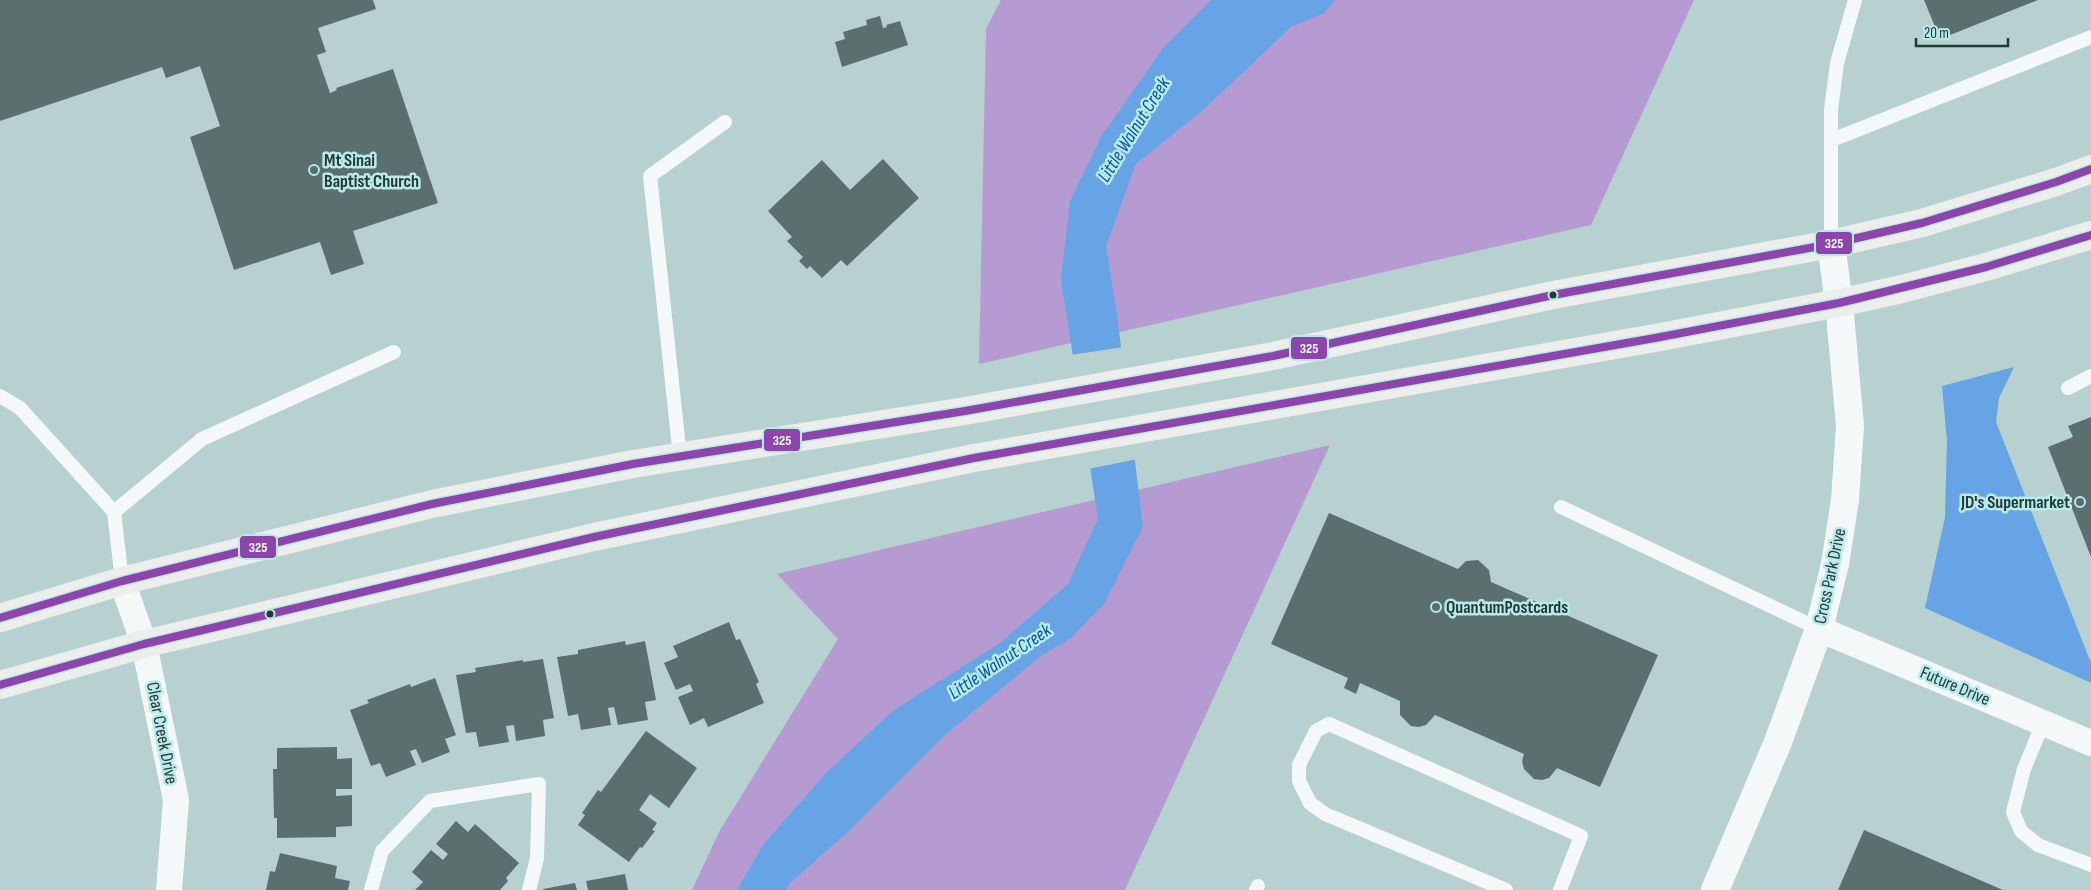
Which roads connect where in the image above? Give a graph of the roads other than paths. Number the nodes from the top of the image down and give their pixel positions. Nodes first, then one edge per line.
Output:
1 (1855, 0) edge
2 (2091, 37) edge
3 (726, 122) dead end
4 (1832, 140) junction
5 (2091, 169) edge
6 (2091, 235) edge
7 (1831, 244) junction
8 (1839, 303) junction
9 (394, 352) dead end
10 (2091, 376) edge
11 (2068, 388) dead end
12 (0, 396) edge
13 (680, 457) junction
14 (1561, 507) dead end
15 (114, 512) junction
16 (122, 581) junction
17 (0, 618) edge
18 (1819, 629) junction
19 (144, 644) junction
20 (0, 684) edge
21 (2043, 723) junction
22 (2091, 743) edge
23 (2091, 865) edge
24 (169, 890) edge
25 (371, 890) edge
26 (529, 890) edge
27 (1506, 890) edge
28 (1560, 890) edge
29 (1715, 890) edge

1 - 4 lane
2 - 4 lane
3 - 13 lane
4 - 7 lane
5 - 7 main road
6 - 8 main road
7 - 8 street, Cross Park Drive
7 - 13 main road
8 - 18 street, Cross Park Drive
8 - 19 main road
9 - 15 lane
10 - 11 lane
12 - 15 lane
13 - 16 main road
14 - 18 lane
15 - 16 lane
16 - 17 main road
16 - 19 street, Clear Creek Drive
18 - 21 street, Future Drive
18 - 29 street, Cross Park Drive
19 - 20 main road
19 - 24 street, Clear Creek Drive
21 - 22 street, Future Drive
21 - 23 lane
25 - 26 lane
27 - 28 lane

